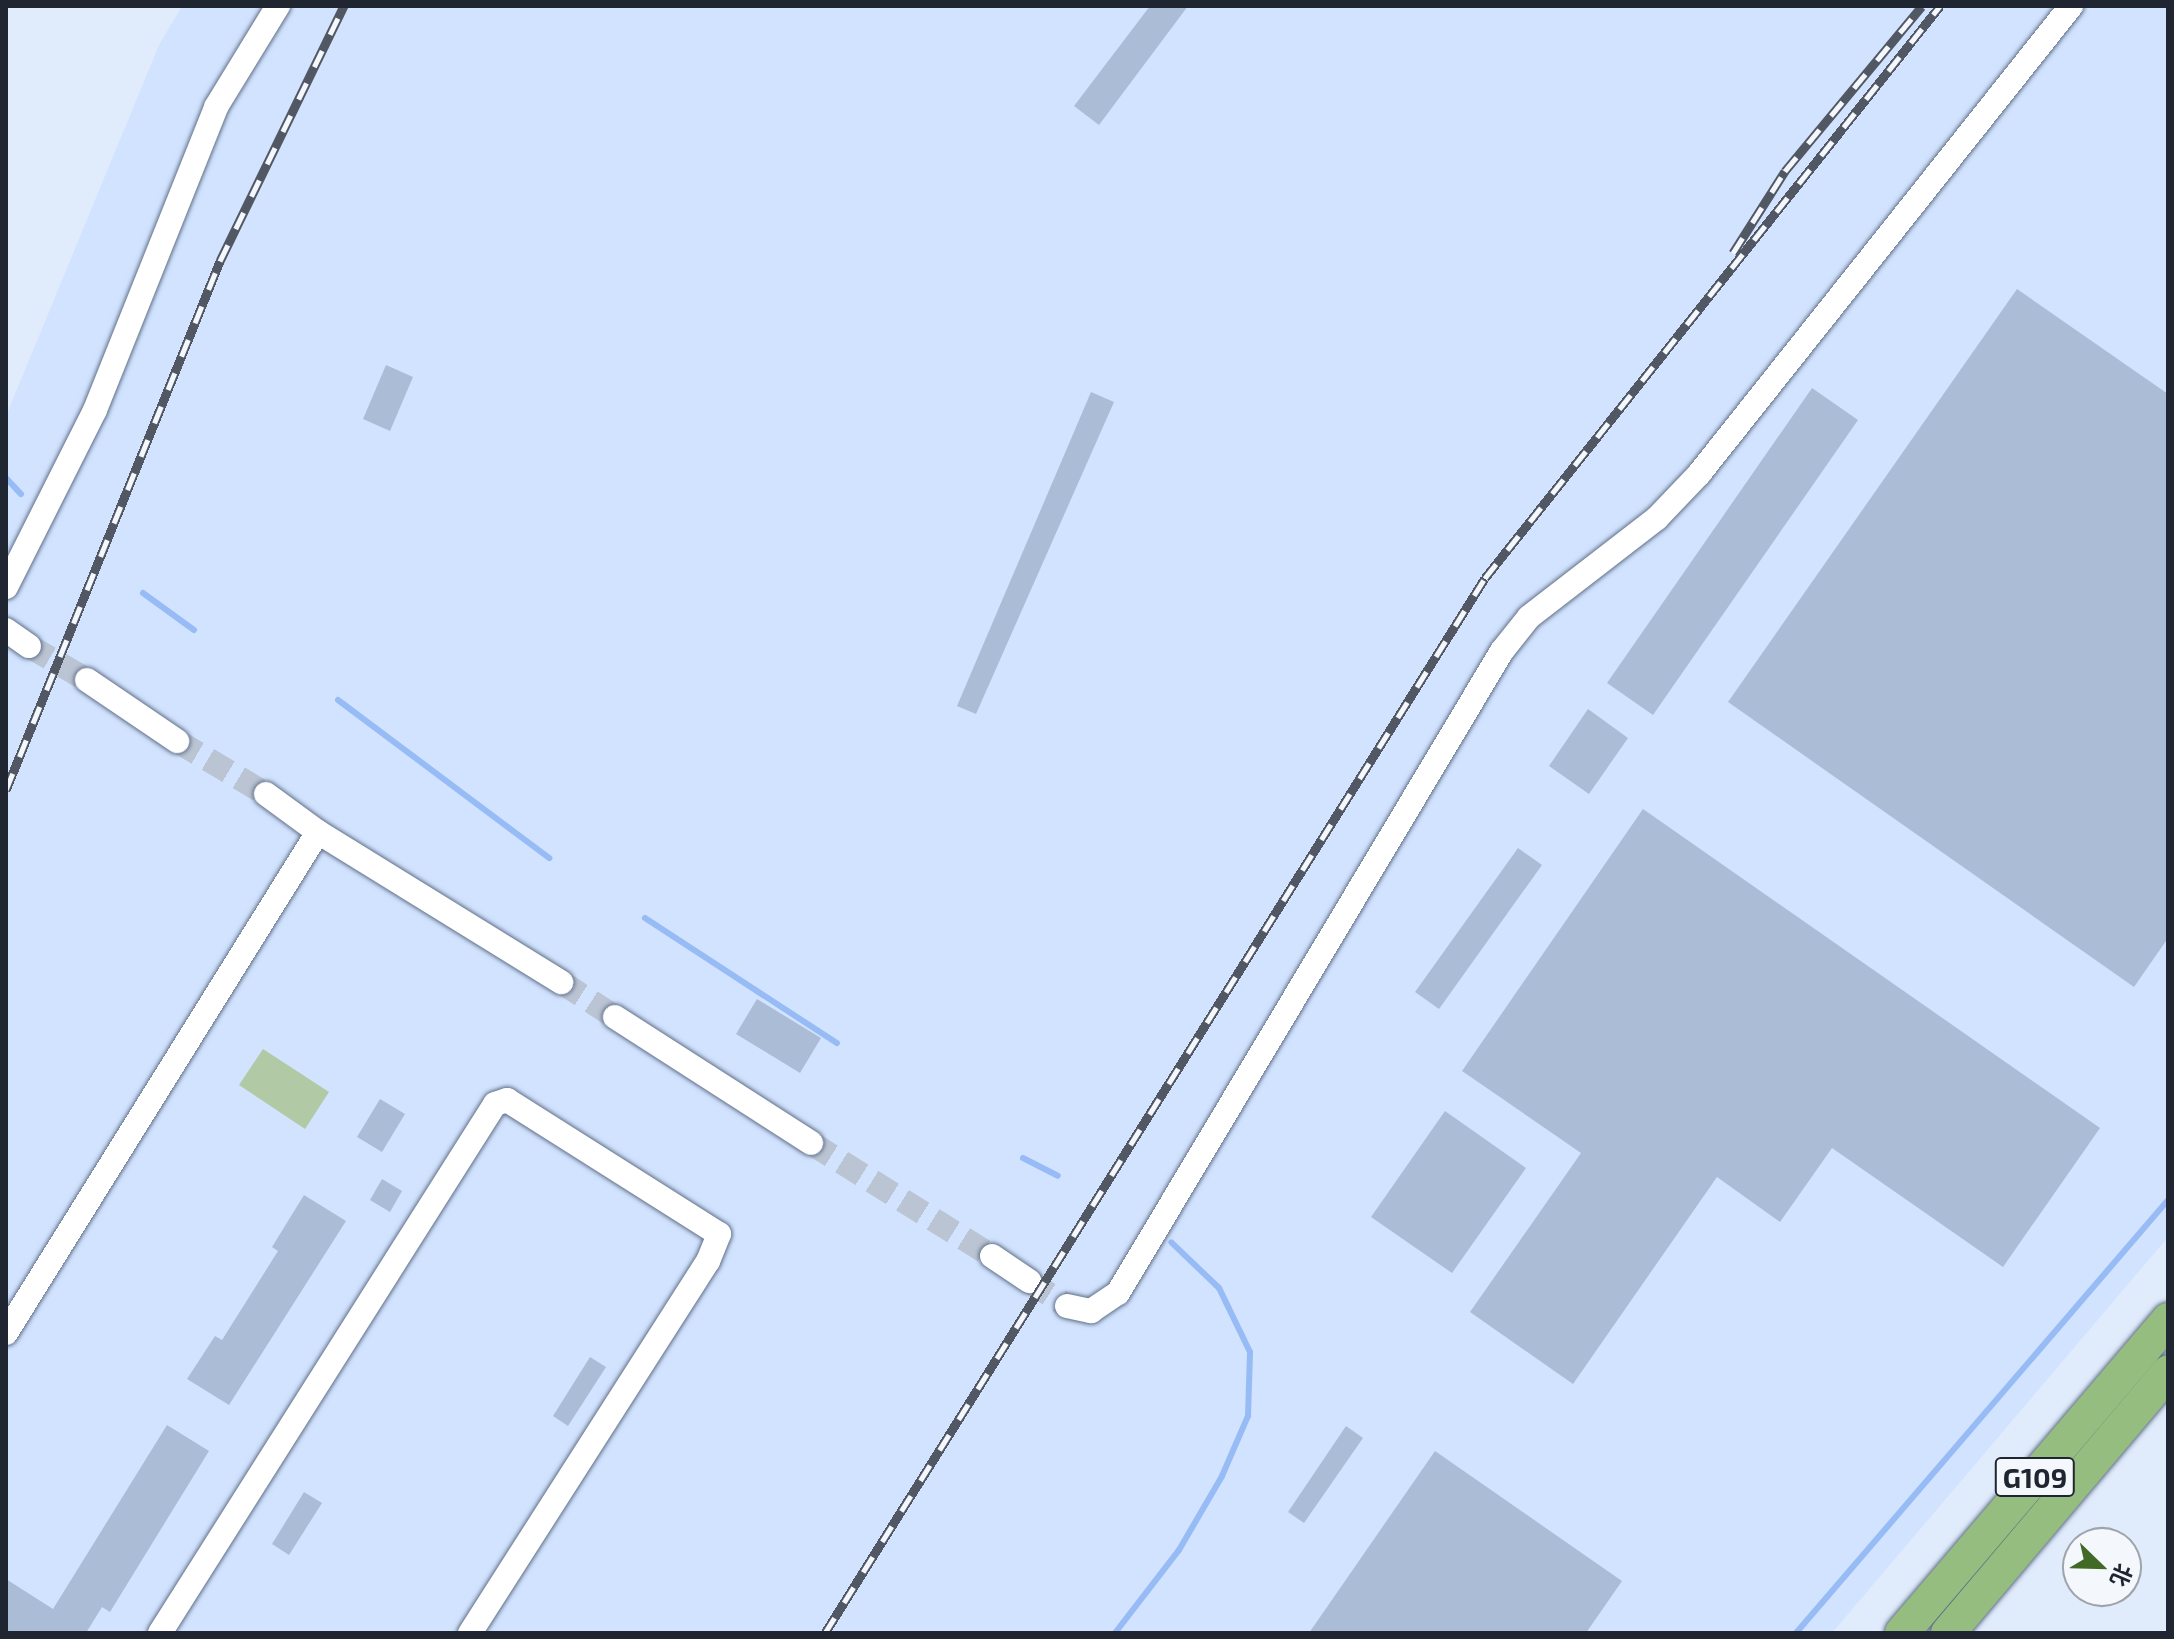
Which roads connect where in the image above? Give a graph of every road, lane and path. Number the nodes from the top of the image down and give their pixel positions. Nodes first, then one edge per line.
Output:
1 (278, 6) edge
2 (2071, 6) edge
3 (6, 587) edge
4 (6, 630) edge
5 (29, 646) tunnel mouth
6 (87, 680) tunnel mouth
7 (177, 741) tunnel mouth
8 (266, 794) tunnel mouth
9 (318, 832) junction
10 (561, 982) tunnel mouth
11 (615, 1017) tunnel mouth
12 (811, 1143) tunnel mouth
13 (992, 1256) tunnel mouth
14 (1029, 1281) tunnel mouth
15 (1067, 1306) tunnel mouth
16 (2168, 1320) edge
17 (6, 1333) edge
18 (2168, 1373) edge
19 (160, 1633) edge
20 (470, 1633) edge
21 (1902, 1633) edge
22 (1948, 1633) edge

1 - 3 street
2 - 15 street
4 - 5 street
6 - 7 street
8 - 9 street
9 - 10 street
9 - 17 street
11 - 12 street
13 - 14 street
16 - 21 highway, G109
18 - 22 highway, G109
19 - 20 street

